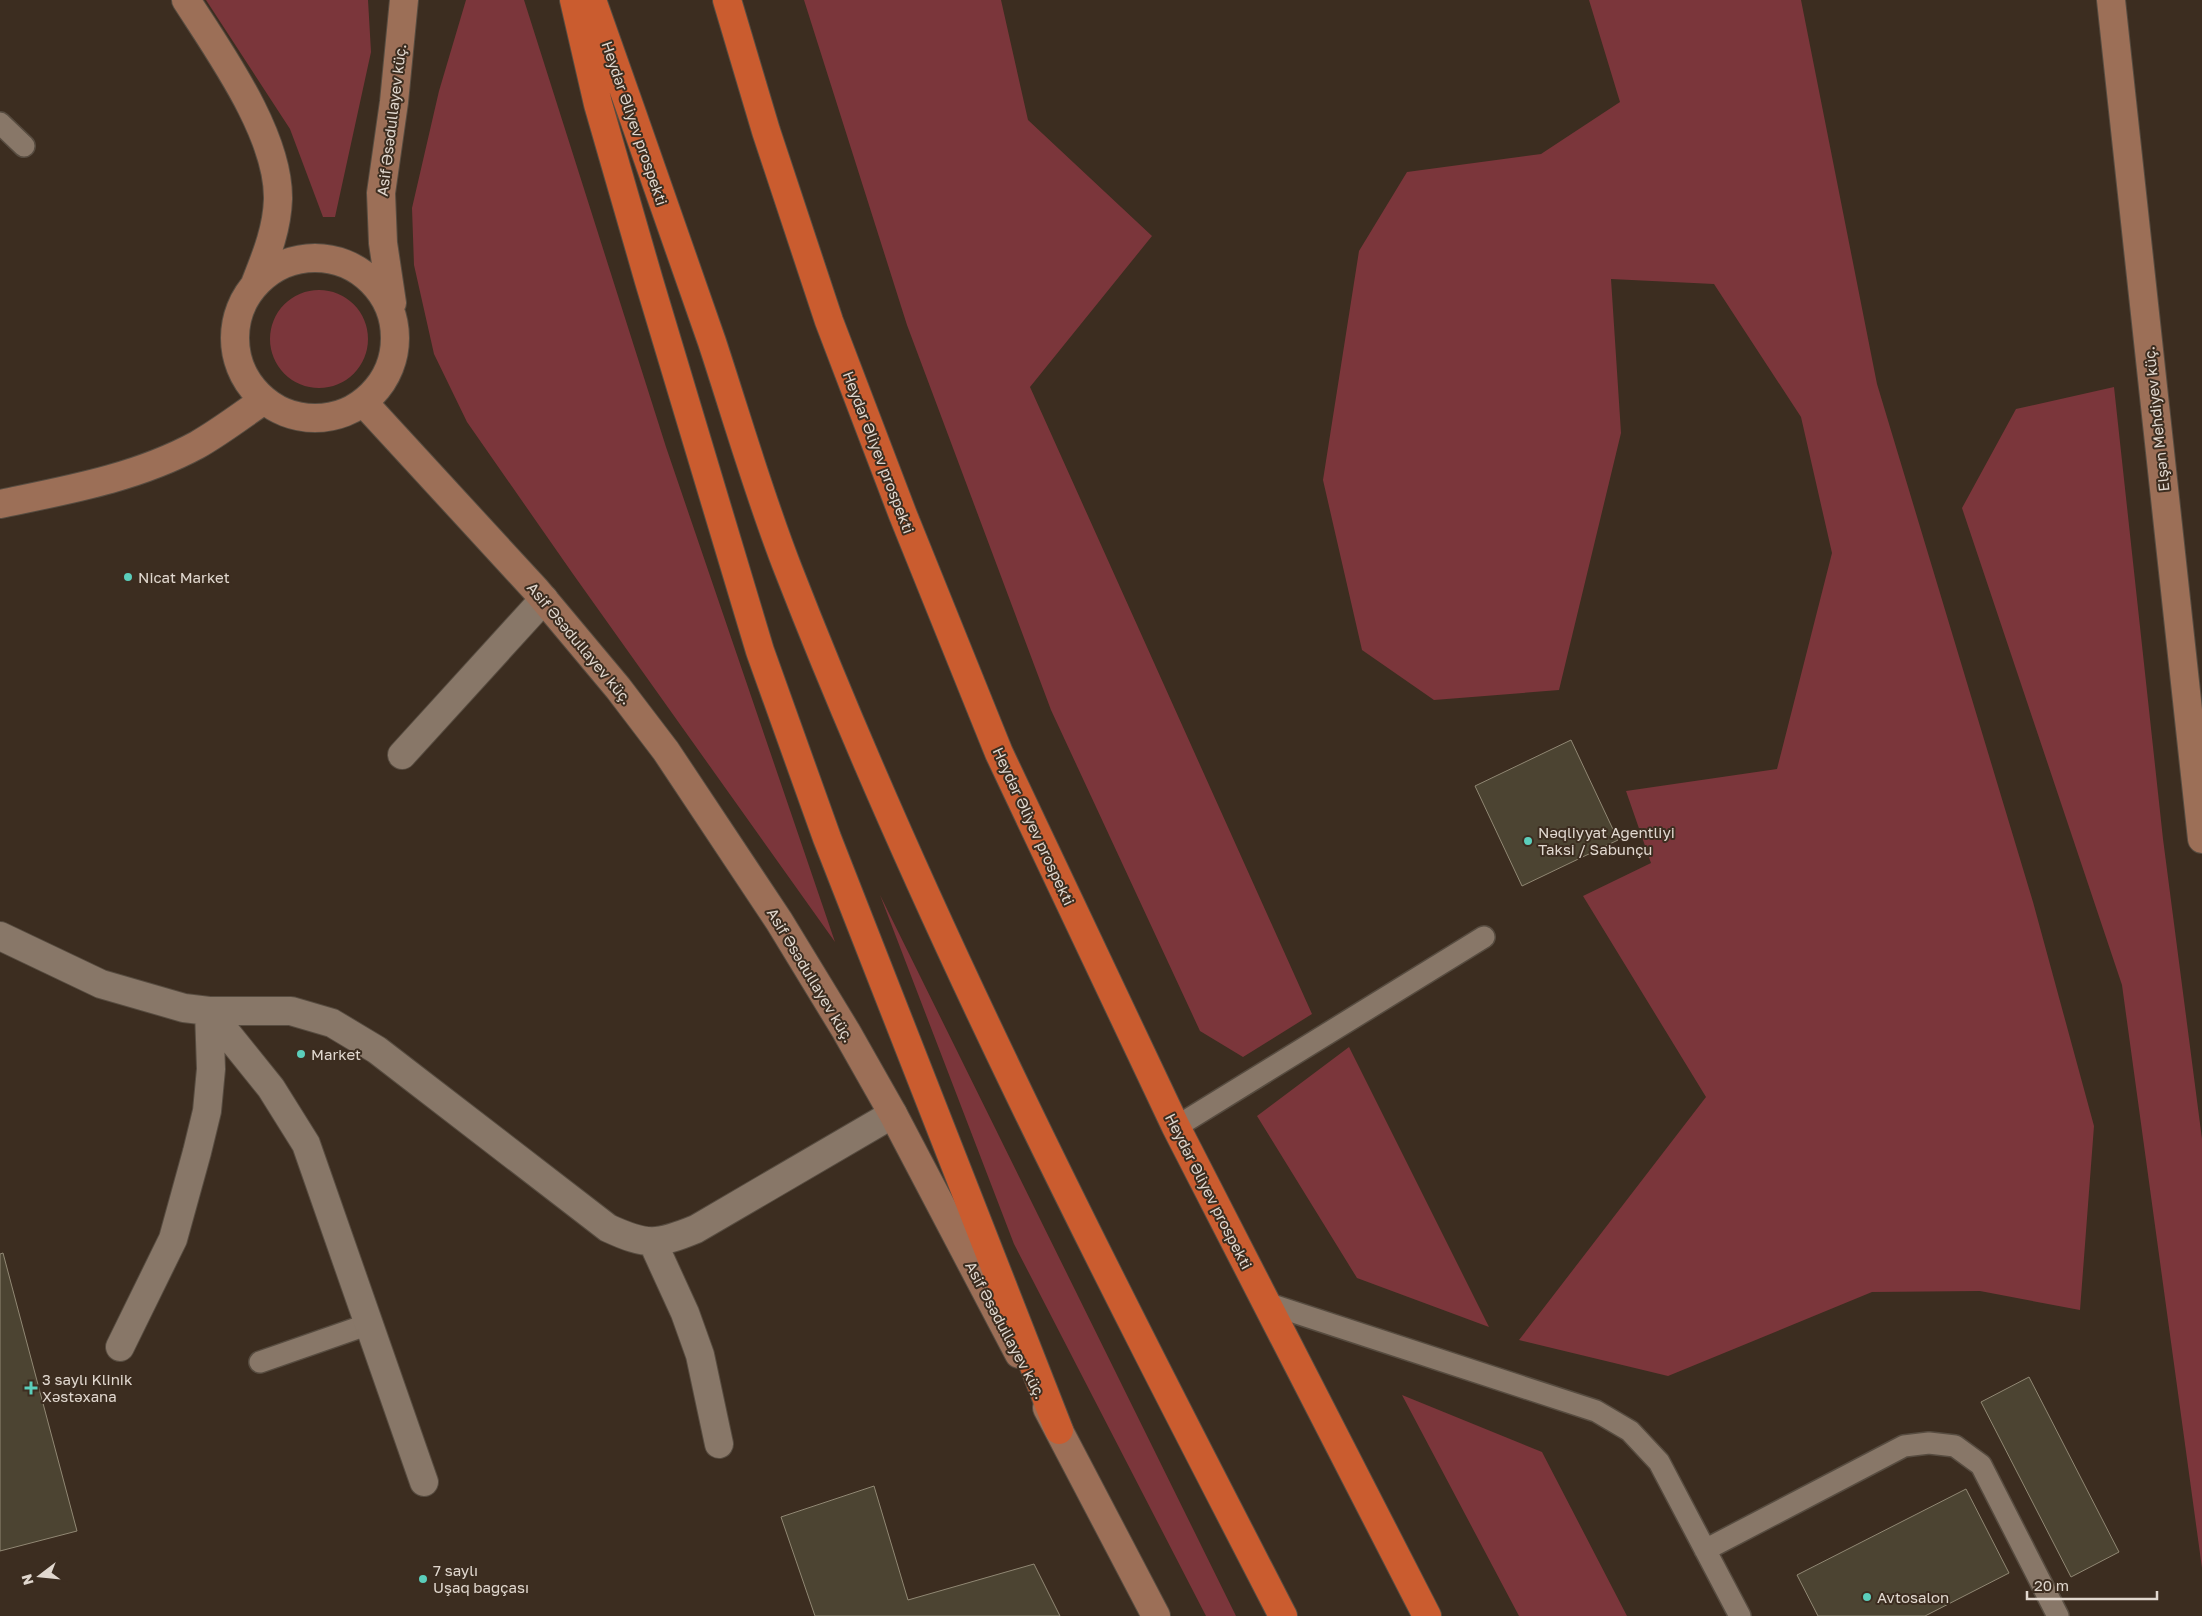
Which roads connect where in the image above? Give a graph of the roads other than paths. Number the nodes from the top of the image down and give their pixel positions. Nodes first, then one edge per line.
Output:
1 (186, 0) edge
2 (404, 0) edge
3 (574, 0) edge
4 (592, 0) edge
5 (727, 0) edge
6 (2111, 0) edge
7 (0, 123) edge
8 (24, 146) dead end
9 (255, 284) junction
10 (396, 329) junction
11 (264, 400) junction
12 (364, 403) junction
13 (0, 504) edge
14 (544, 599) junction
15 (402, 755) dead end
16 (2202, 838) edge
17 (0, 936) edge
18 (1484, 937) dead end
19 (209, 1011) junction
20 (893, 1114) junction
21 (1176, 1127) junction
22 (653, 1243) junction
23 (1266, 1303) junction
24 (369, 1324) junction
25 (120, 1347) dead end
26 (260, 1362) dead end
27 (1059, 1430) junction
28 (719, 1444) dead end
29 (424, 1482) dead end
30 (1705, 1550) junction
31 (1156, 1616) edge
32 (1283, 1616) edge
33 (1427, 1616) edge
34 (1740, 1616) edge
35 (2058, 1616) edge

1 - 9 main road
2 - 10 main road, Asif Əsədullayev küç.
3 - 27 highway
4 - 32 highway, Heydər Əliyev prospekti
5 - 21 highway, Heydər Əliyev prospekti
6 - 16 main road, Elşən Mehdiyev küç.
7 - 8 lane
9 - 10 main road
9 - 11 main road
10 - 12 main road
11 - 12 main road
11 - 13 main road
12 - 14 main road, Asif Əsədullayev küç.
14 - 15 street
14 - 20 main road, Asif Əsədullayev küç.
17 - 19 street
18 - 21 lane
19 - 22 street
19 - 24 street
19 - 25 street
20 - 22 street
20 - 27 main road, Asif Əsədullayev küç.
21 - 23 highway, Heydər Əliyev prospekti
22 - 28 street
23 - 30 lane
23 - 33 highway, Heydər Əliyev prospekti
24 - 26 lane
24 - 29 street
27 - 31 main road, Asif Əsədullayev küç.
30 - 34 lane
30 - 35 lane

